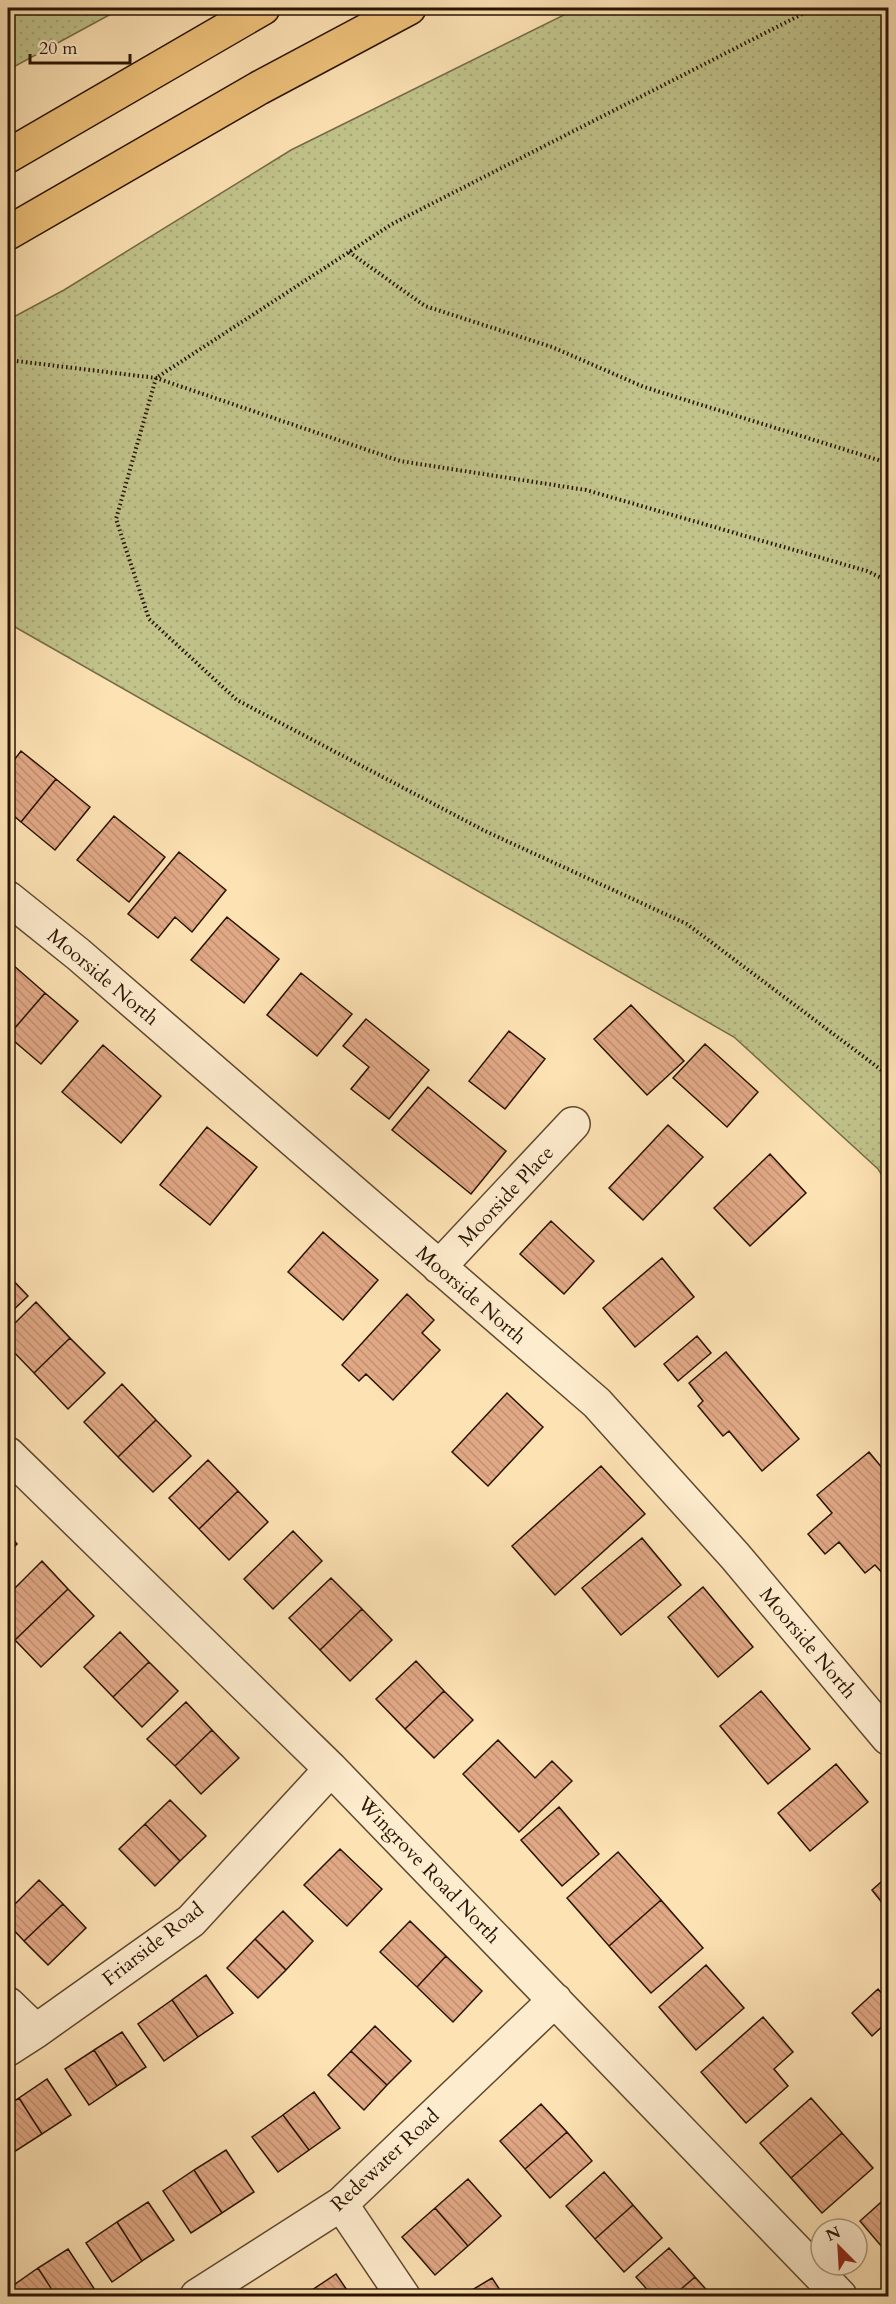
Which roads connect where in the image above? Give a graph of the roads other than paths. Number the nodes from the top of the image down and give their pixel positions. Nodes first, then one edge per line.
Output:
1 (263, 8) edge
2 (409, 8) edge
3 (13, 151) edge
4 (8, 233) edge
5 (8, 898) edge
6 (573, 1124) dead end
7 (439, 1267) junction
8 (8, 1454) edge
9 (888, 1738) edge
10 (331, 1769) junction
11 (555, 2000) junction
12 (8, 2004) edge
13 (36, 2031) junction
14 (8, 2049) edge
15 (341, 2204) junction
16 (197, 2296) edge
17 (403, 2296) edge
18 (840, 2296) edge

1 - 3 highway
2 - 4 highway
5 - 7 street, Moorside North
6 - 7 street, Moorside Place
7 - 9 street, Moorside North
8 - 10 street, Wingrove Road North
10 - 11 street, Wingrove Road North
10 - 13 street, Friarside Road
11 - 15 street, Redewater Road
11 - 18 street, Wingrove Road North
12 - 13 street
13 - 14 street, Friarside Road
15 - 16 street, Redewater Road
15 - 17 street

